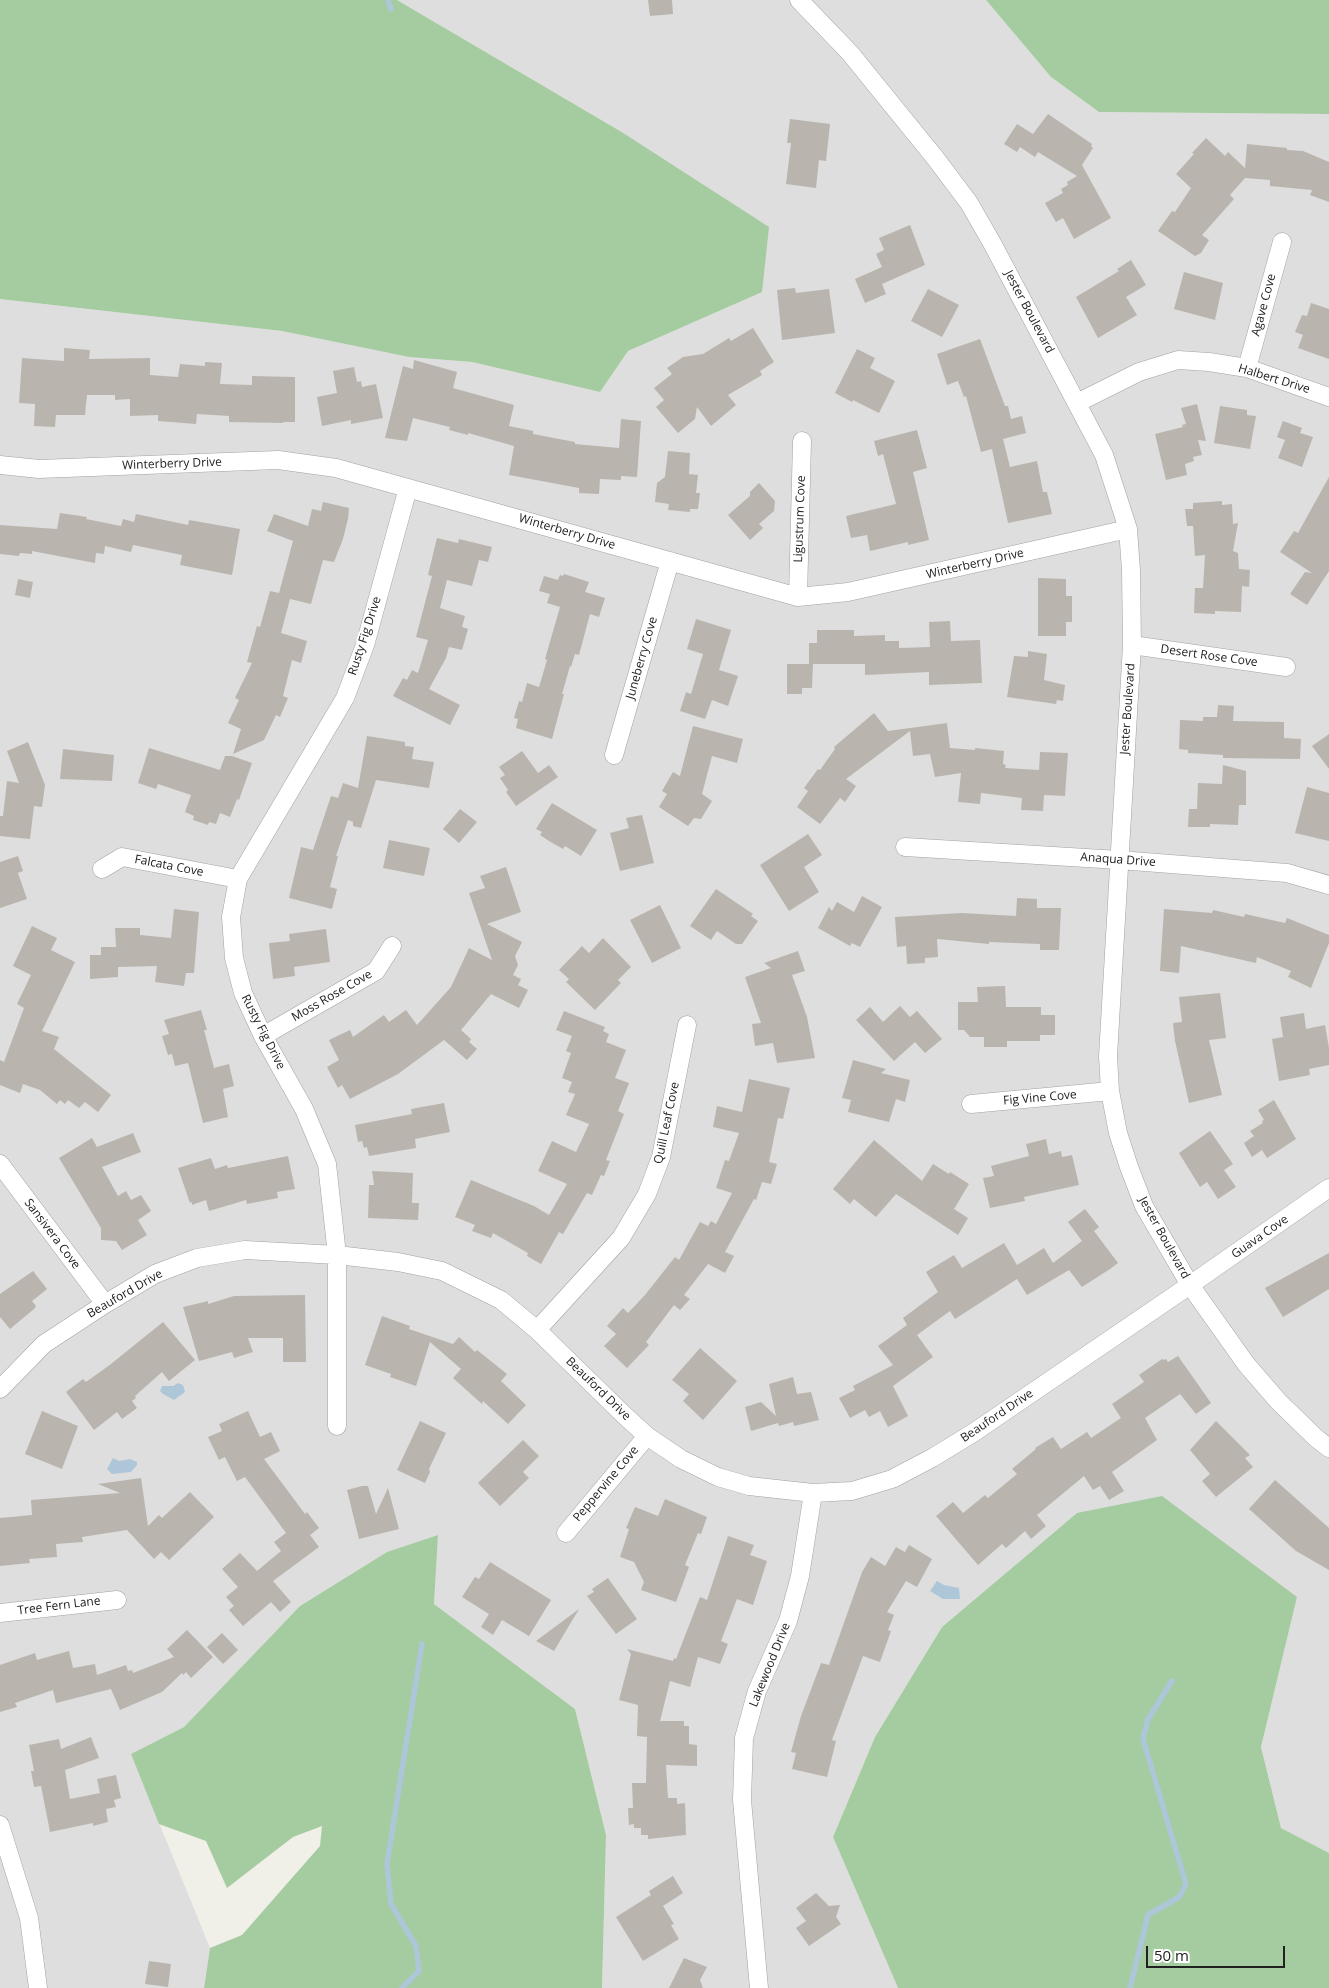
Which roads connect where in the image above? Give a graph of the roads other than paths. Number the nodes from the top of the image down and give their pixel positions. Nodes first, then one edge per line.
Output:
1 (799, 0) edge
2 (1282, 242) dead end
3 (1247, 368) junction
4 (1329, 396) edge
5 (1077, 403) junction
6 (802, 441) dead end
7 (0, 465) edge
8 (408, 488) junction
9 (1128, 529) junction
10 (670, 561) junction
11 (798, 597) junction
12 (1132, 646) junction
13 (1286, 667) dead end
14 (614, 755) dead end
15 (905, 847) dead end
16 (1119, 860) junction
17 (102, 869) dead end
18 (238, 879) junction
19 (1329, 885) edge
20 (392, 946) dead end
21 (687, 1025) dead end
22 (263, 1036) junction
23 (1110, 1091) junction
24 (971, 1104) dead end
25 (0, 1164) edge
26 (1329, 1188) edge
27 (337, 1255) junction
28 (1190, 1285) junction
29 (105, 1304) junction
30 (537, 1330) junction
31 (0, 1389) edge
32 (338, 1426) dead end
33 (647, 1436) junction
34 (1329, 1448) edge
35 (813, 1493) junction
36 (566, 1533) dead end
37 (117, 1600) dead end
38 (0, 1613) edge
39 (0, 1825) edge
40 (38, 1988) edge
41 (759, 1988) edge

1 - 5 street, Jester Boulevard
2 - 3 street, Agave Cove
3 - 4 street, Halbert Drive
3 - 5 street, Halbert Drive
5 - 9 street, Jester Boulevard
6 - 11 street, Ligustrum Cove
7 - 8 street, Winterberry Drive
8 - 10 street, Winterberry Drive
8 - 18 street, Rusty Fig Drive
9 - 11 street, Winterberry Drive
9 - 12 street, Jester Boulevard
10 - 11 street, Winterberry Drive
10 - 14 street, Juneberry Cove
12 - 13 street, Desert Rose Cove
12 - 16 street, Jester Boulevard
15 - 16 street, Anaqua Drive
16 - 19 street, Anaqua Drive
16 - 23 street, Jester Boulevard
17 - 18 street, Falcata Cove
18 - 22 street, Rusty Fig Drive
20 - 22 street, Moss Rose Cove
21 - 30 street, Quill Leaf Cove
22 - 27 street, Rusty Fig Drive
23 - 24 street, Fig Vine Cove
23 - 28 street, Jester Boulevard
25 - 29 street, Sansivera Cove
26 - 28 street, Guava Cove
27 - 29 street, Beauford Drive
27 - 30 street, Beauford Drive
27 - 32 street, Rusty Fig Drive
28 - 34 street, Jester Boulevard
28 - 35 street, Beauford Drive
29 - 31 street, Beauford Drive
30 - 33 street, Beauford Drive
33 - 35 street, Beauford Drive
33 - 36 street, Peppervine Cove
35 - 41 street, Lakewood Drive
37 - 38 street, Tree Fern Lane
39 - 40 street

